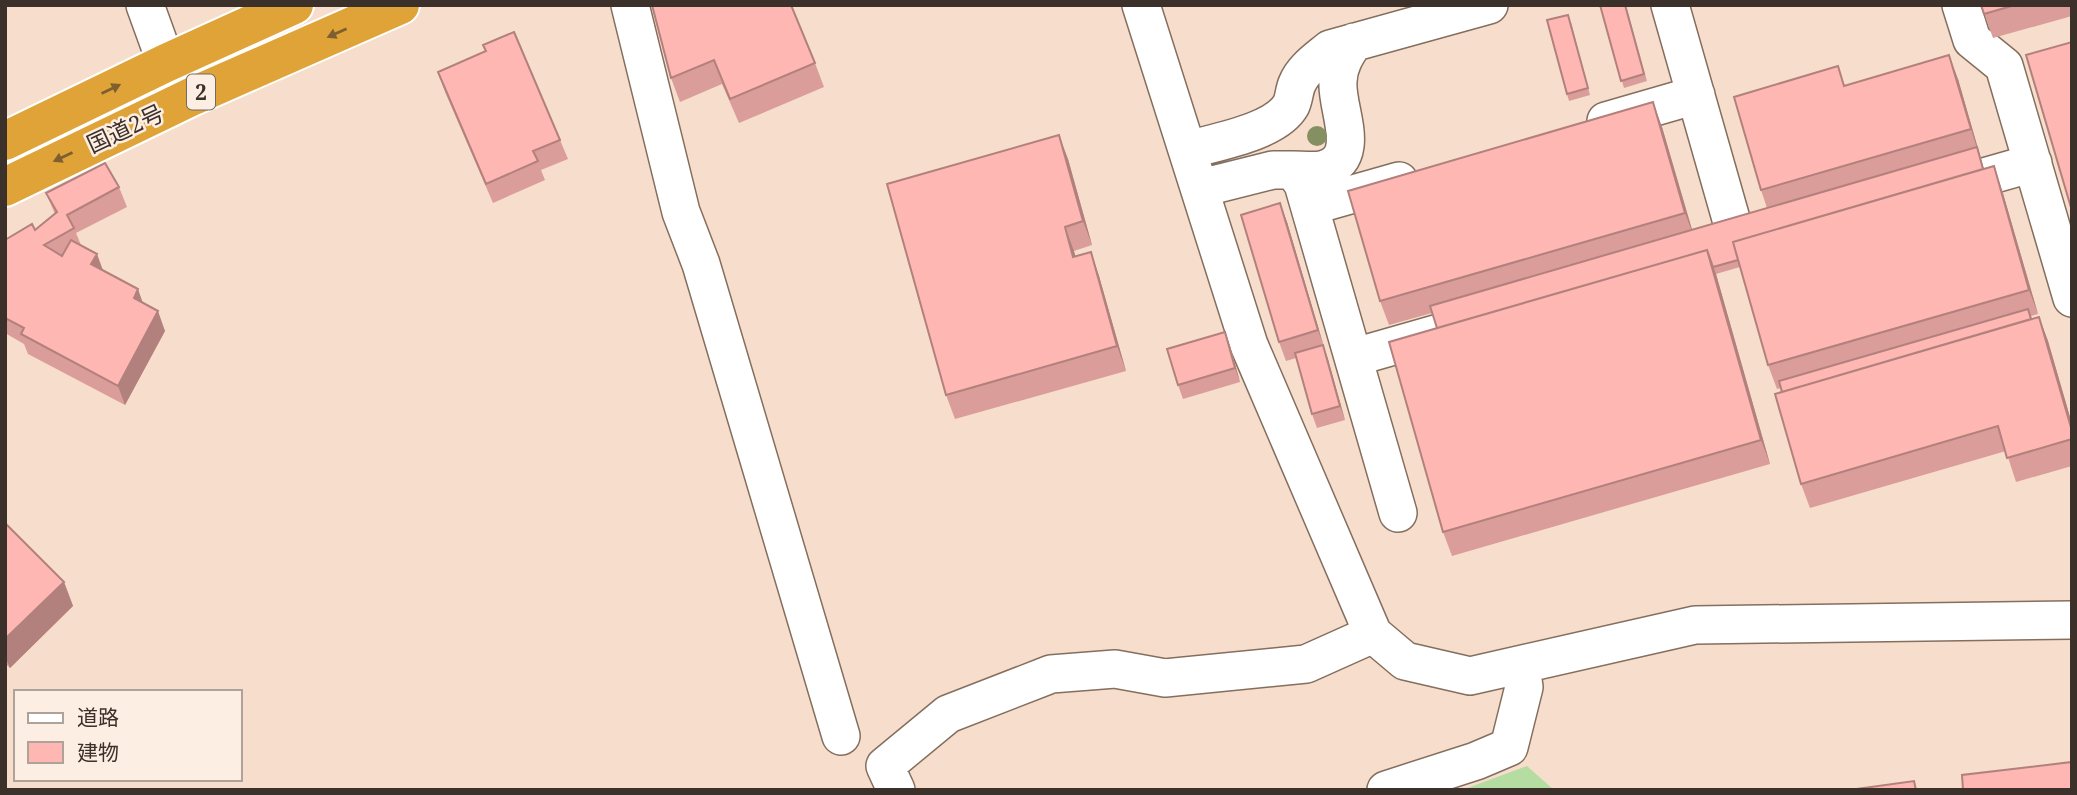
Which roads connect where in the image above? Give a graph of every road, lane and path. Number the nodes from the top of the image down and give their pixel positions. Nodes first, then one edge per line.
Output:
1 (145, 5) edge
2 (294, 5) edge
3 (400, 5) edge
4 (630, 5) edge
5 (1141, 5) edge
6 (1489, 5) edge
7 (1670, 5) edge
8 (1961, 5) edge
9 (1354, 42) junction
10 (166, 62) junction
11 (1696, 95) junction
12 (1577, 130) edge
13 (5, 141) edge
14 (1188, 150) junction
15 (2032, 163) junction
16 (1293, 170) junction
17 (1431, 172) edge
18 (5, 187) edge
19 (1201, 188) junction
20 (1912, 197) edge
21 (1311, 206) junction
22 (1739, 247) edge
23 (2072, 298) edge
24 (1474, 323) edge
25 (1355, 357) junction
26 (1398, 513) dead end
27 (2072, 620) edge
28 (1373, 634) junction
29 (1521, 666) junction
30 (841, 736) dead end
31 (896, 790) edge
32 (1385, 790) edge

1 - 10 street
2 - 10 highway, 国道2号 / 2
3 -> 18 highway, 国道2号 / 2
4 - 30 street
5 - 14 street
6 - 9 street
7 - 11 street
8 - 15 street
9 - 14 street
9 - 16 street
13 -> 10 highway, 国道2号 / 2
11 - 12 street
11 - 22 street
14 - 19 street
15 - 20 street
15 - 23 street
16 - 19 street
16 - 21 street
17 - 21 street
19 - 28 street
21 - 25 street
24 - 25 street
25 - 26 street
27 - 29 street
28 - 29 street
28 - 31 street
29 - 32 street

